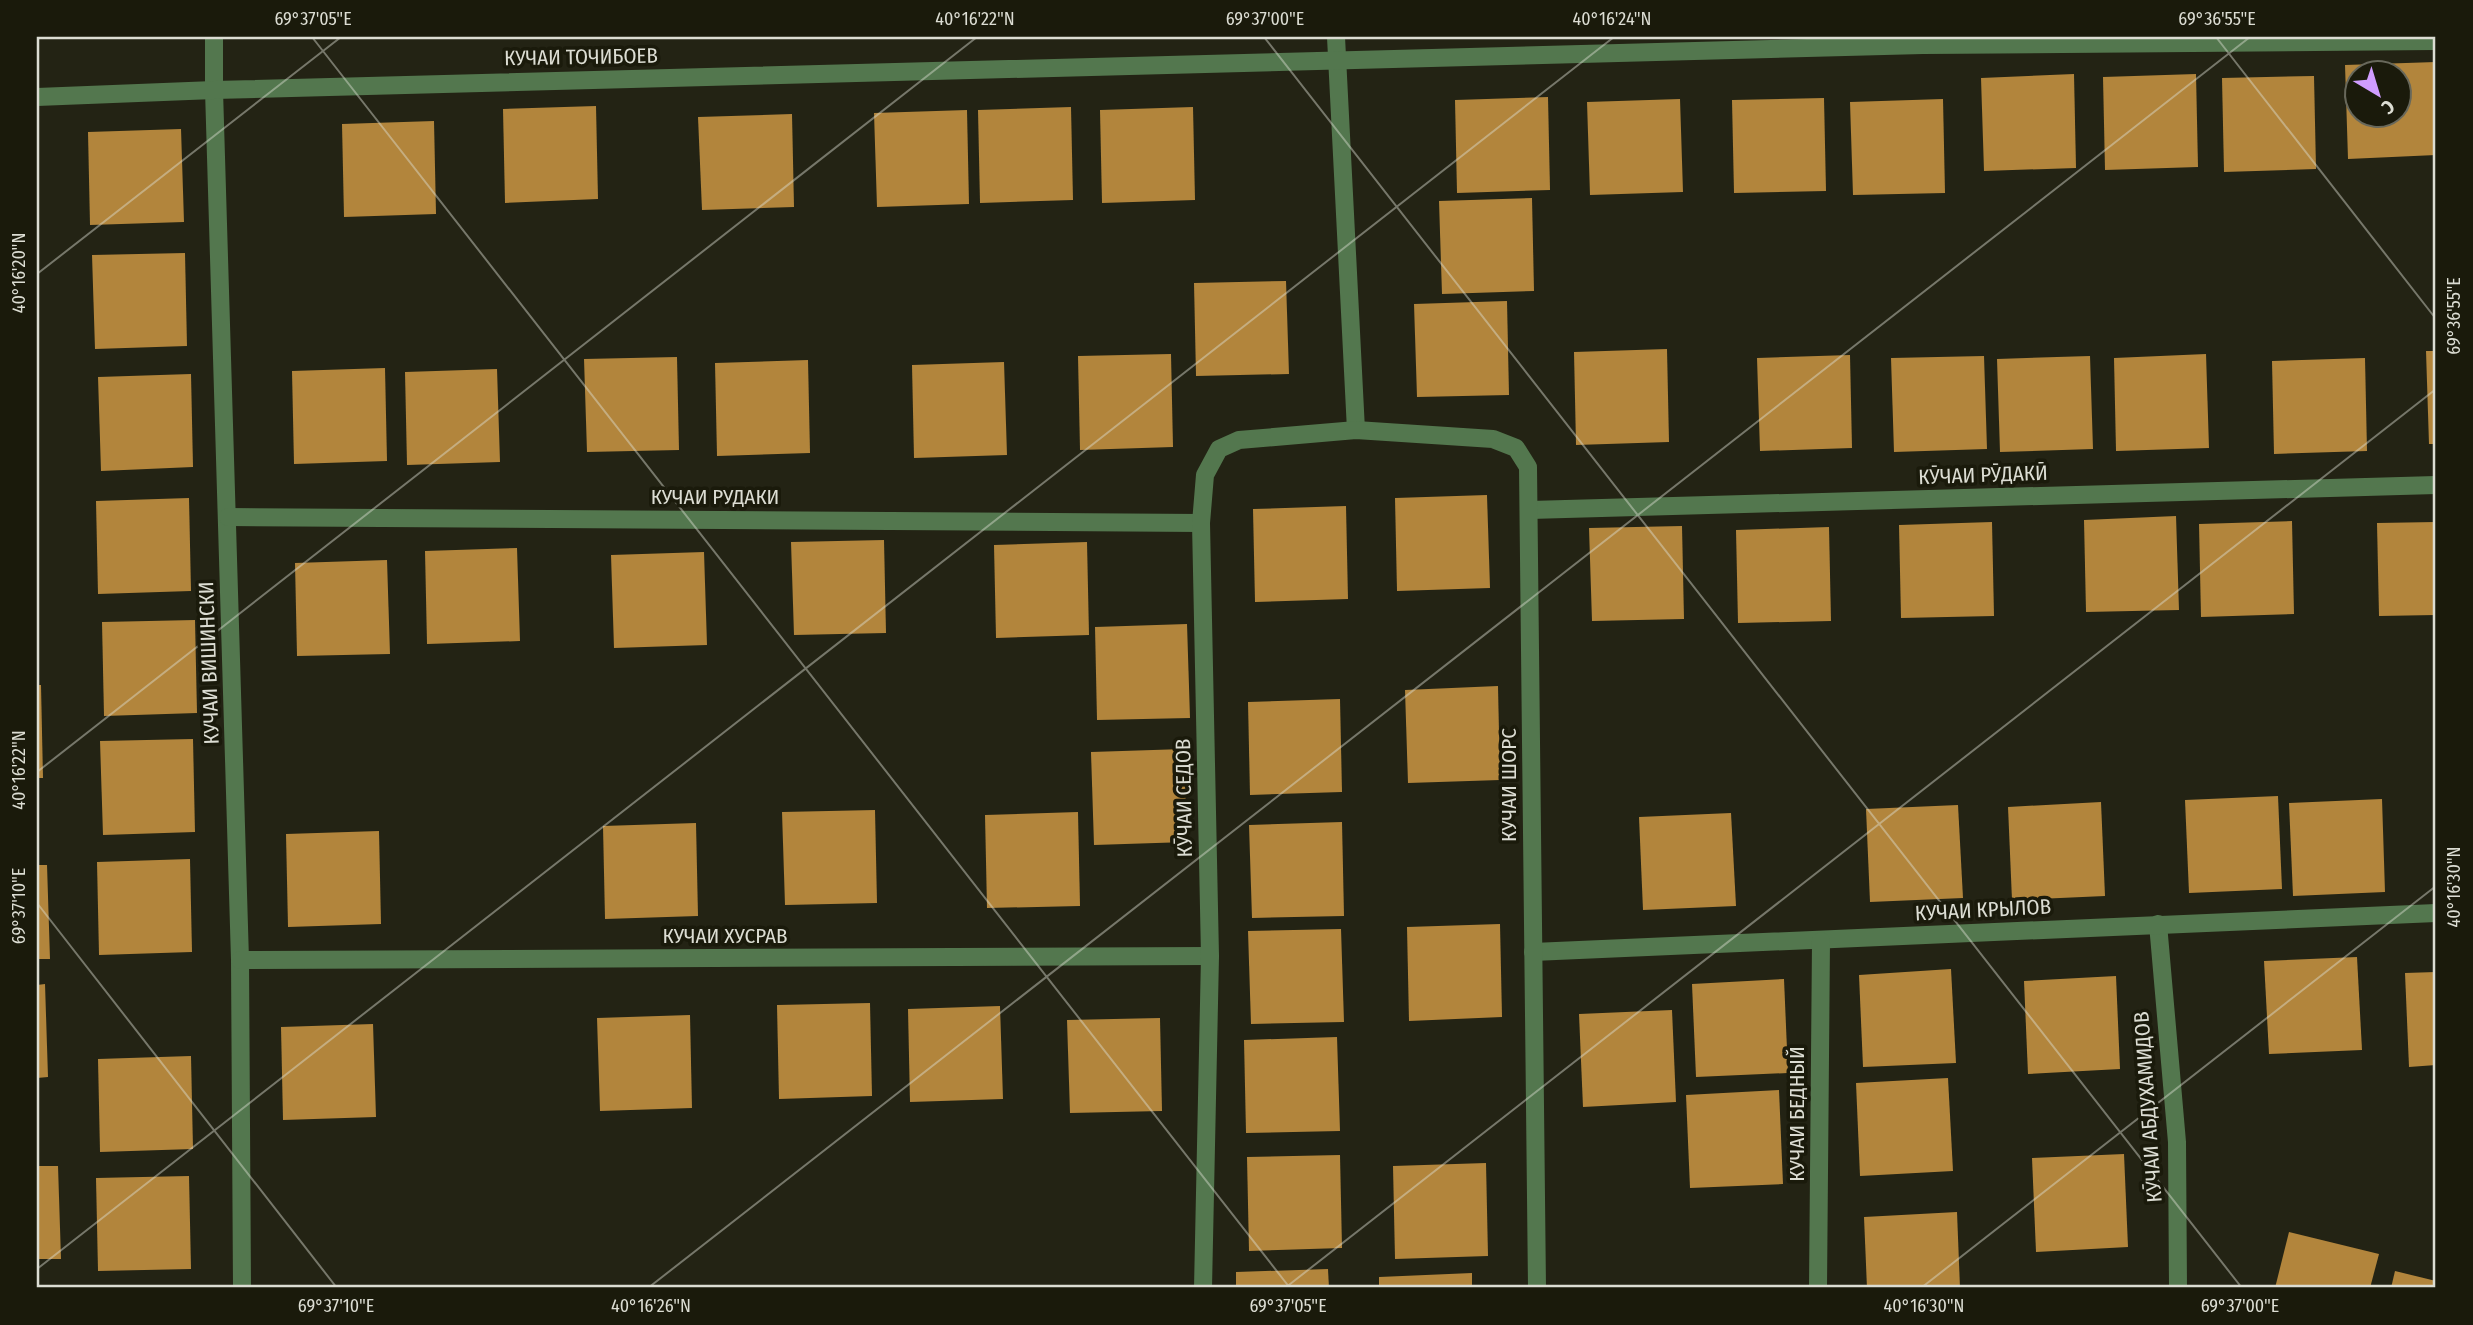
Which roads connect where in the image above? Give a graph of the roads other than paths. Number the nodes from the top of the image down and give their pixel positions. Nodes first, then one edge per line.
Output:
1 (214, 37) edge
2 (1336, 37) edge
3 (1923, 41) edge
4 (2436, 41) edge
5 (1336, 61) junction
6 (214, 90) junction
7 (37, 97) edge
8 (1356, 430) junction
9 (2436, 485) edge
10 (1530, 510) junction
11 (228, 517) junction
12 (1201, 523) junction
13 (2436, 913) edge
14 (2158, 924) junction
15 (1821, 941) junction
16 (1532, 952) junction
17 (1210, 956) junction
18 (240, 960) junction
19 (242, 1288) edge
20 (1203, 1288) edge
21 (1537, 1288) edge
22 (1818, 1288) edge
23 (2178, 1288) edge

1 - 6 street, КУЧАИ ВИШИНСКИ
2 - 5 street
3 - 4 street, КУЧАИ ТОЧИБОЕВ
3 - 5 street, КУЧАИ ТОЧИБОЕВ
5 - 6 street, КУЧАИ ТОЧИБОЕВ
5 - 8 street
6 - 7 street, КУЧАИ ТОЧИБОЕВ
6 - 11 street, КУЧАИ ВИШИНСКИ
8 - 10 street, КУЧАИ ШОРС
8 - 12 street, КӮЧАИ СЕДОВ
9 - 10 street, КӮЧАИ РӮДАКӢ
10 - 16 street, КУЧАИ ШОРС
11 - 12 street, КУЧАИ РУДАКИ
11 - 18 street, КУЧАИ ВИШИНСКИ
12 - 17 street, КӮЧАИ СЕДОВ
13 - 14 street, КУЧАИ КРЫЛОВ
14 - 15 street, КУЧАИ КРЫЛОВ
14 - 23 street, КӮЧАИ АБДУХАМИДОВ
15 - 16 street, КУЧАИ КРЫЛОВ
15 - 22 street, КУЧАИ БЕДНЫЙ
16 - 21 street, КУЧАИ ШОРС
17 - 18 street, КУЧАИ ХУСРАВ
17 - 20 street, КӮЧАИ СЕДОВ
18 - 19 street, КУЧАИ ВИШИНСКИ

